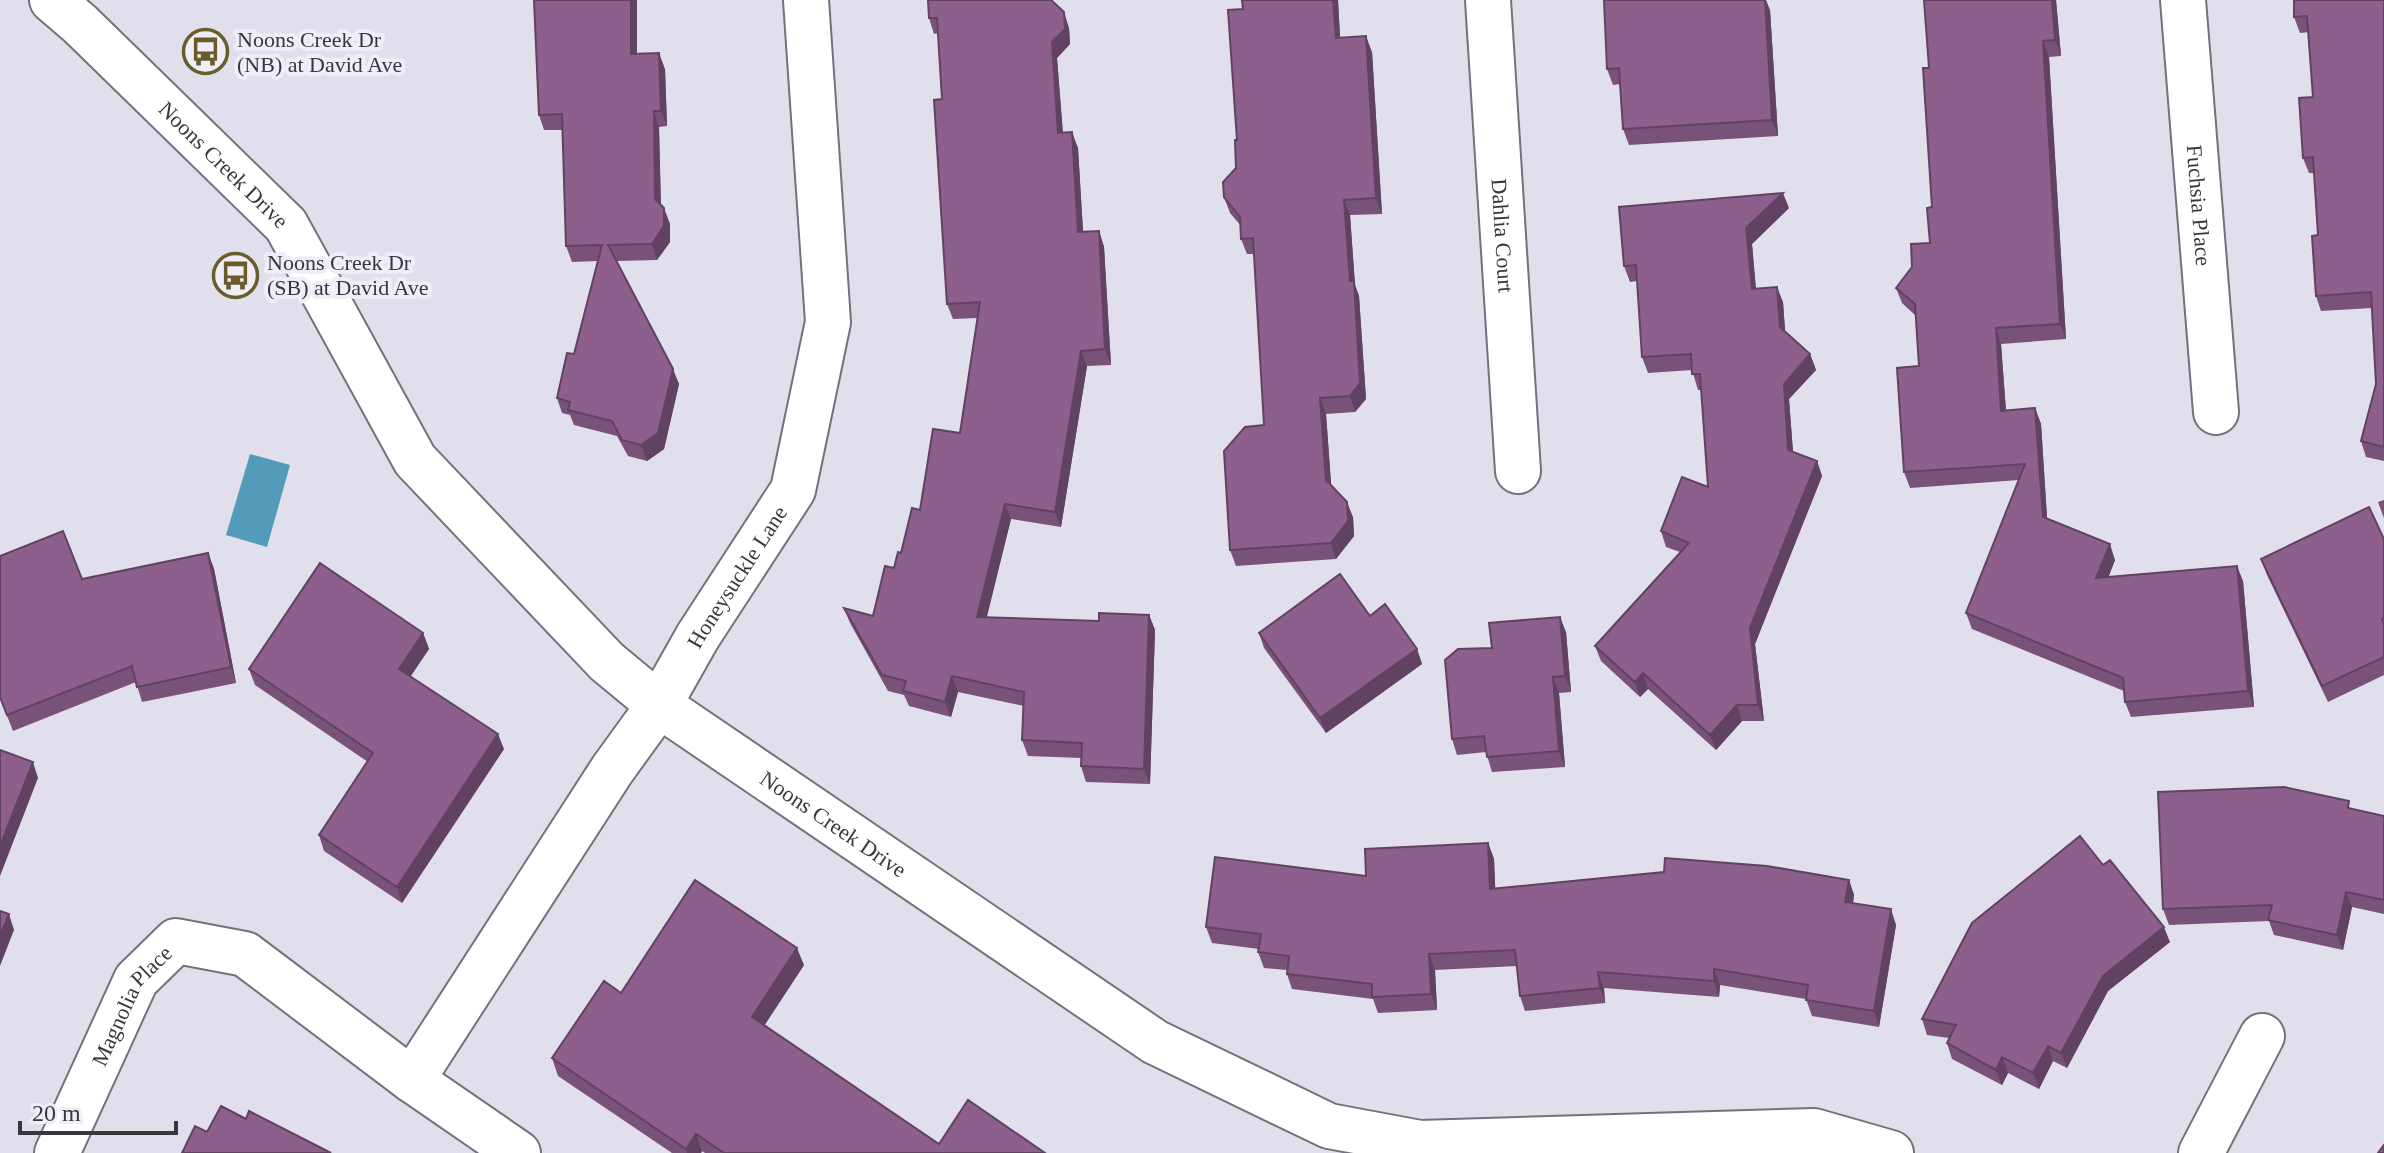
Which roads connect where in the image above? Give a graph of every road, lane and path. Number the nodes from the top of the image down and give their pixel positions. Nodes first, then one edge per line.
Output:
1 (52, 0) edge
2 (806, 0) edge
3 (1488, 0) edge
4 (2183, 0) edge
5 (2216, 412) dead end
6 (1518, 471) dead end
7 (659, 705) junction
8 (2262, 1036) dead end
9 (412, 1080) junction
10 (57, 1153) edge
11 (518, 1153) edge
12 (1891, 1153) edge
13 (2201, 1153) edge

1 - 7 street, Noons Creek Drive
2 - 7 street, Honeysuckle Lane
3 - 6 street, Dahlia Court
4 - 5 street, Fuchsia Place
7 - 9 street, Honeysuckle Lane
7 - 12 street, Noons Creek Drive
8 - 13 street
9 - 10 street, Magnolia Place
9 - 11 street

